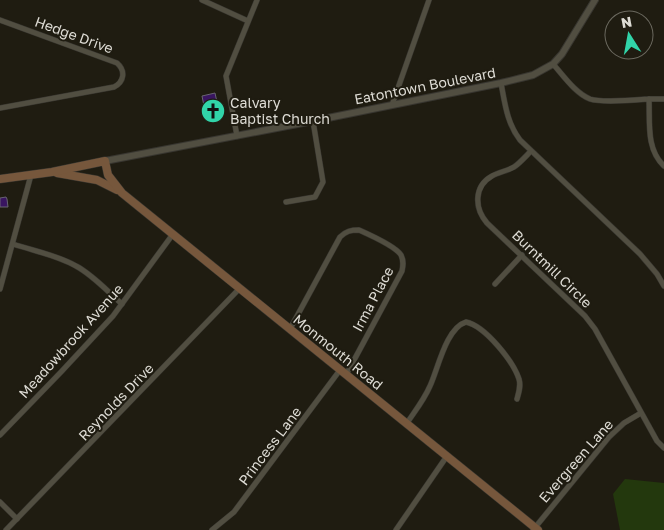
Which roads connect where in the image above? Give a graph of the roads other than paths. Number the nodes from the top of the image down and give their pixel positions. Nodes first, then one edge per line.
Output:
1 (202, 0) edge
2 (257, 0) edge
3 (428, 0) edge
4 (595, 0) edge
5 (0, 20) edge
6 (248, 21) junction
7 (553, 64) junction
8 (501, 83) junction
9 (649, 99) junction
10 (664, 99) edge
11 (392, 104) junction
12 (0, 108) edge
13 (313, 121) junction
14 (237, 136) junction
15 (531, 151) junction
16 (105, 161) junction
17 (93, 163) junction
18 (664, 166) edge
19 (52, 172) junction
20 (31, 175) junction
21 (0, 179) edge
22 (97, 180) junction
23 (122, 193) junction
24 (286, 202) dead end
25 (173, 234) junction
26 (13, 244) junction
27 (522, 255) junction
28 (495, 284) dead end
29 (664, 286) edge
30 (240, 288) junction
31 (0, 289) edge
32 (122, 304) junction
33 (290, 329) junction
34 (343, 372) junction
35 (517, 399) dead end
36 (641, 413) junction
37 (407, 423) junction
38 (0, 435) edge
39 (664, 448) edge
40 (447, 456) junction
41 (0, 502) edge
42 (17, 519) junction
43 (535, 529) edge
44 (6, 530) edge
45 (212, 530) edge
46 (396, 530) edge

1 - 6 street
2 - 6 street
3 - 11 street
4 - 7 street, Eatontown Boulevard
5 - 12 street, Hedge Drive
6 - 14 street
7 - 8 street, Eatontown Boulevard
7 - 9 street
8 - 11 street, Eatontown Boulevard
8 - 15 street
9 - 10 street
9 - 18 street
11 - 13 street, Eatontown Boulevard
13 - 14 street, Eatontown Boulevard
13 - 24 street
14 - 16 street, Eatontown Boulevard
15 - 27 street, Burntmill Circle
15 - 29 street
16 - 17 main road
16 - 23 main road, Monmouth Road
17 - 19 main road
17 - 22 main road
19 - 20 main road
19 - 22 main road, Monmouth Road
20 - 21 main road
20 - 26 street
22 - 23 main road, Monmouth Road
23 - 25 main road, Monmouth Road
25 - 30 main road, Monmouth Road
25 - 32 street, Meadowbrook Avenue
26 - 31 street
26 - 32 street
27 - 28 street
27 - 36 street, Burntmill Circle
30 - 33 main road, Monmouth Road
30 - 42 street, Reynolds Drive
32 - 38 street, Meadowbrook Avenue
33 - 34 main road, Monmouth Road
33 - 34 street, Irma Place
34 - 37 main road, Monmouth Road
34 - 45 street, Princess Lane
35 - 37 street
36 - 39 street, Burntmill Circle
36 - 43 street, Evergreen Lane
37 - 40 main road, Monmouth Road
40 - 43 main road, Monmouth Road
40 - 46 street
41 - 42 street
42 - 44 street, Reynolds Drive

